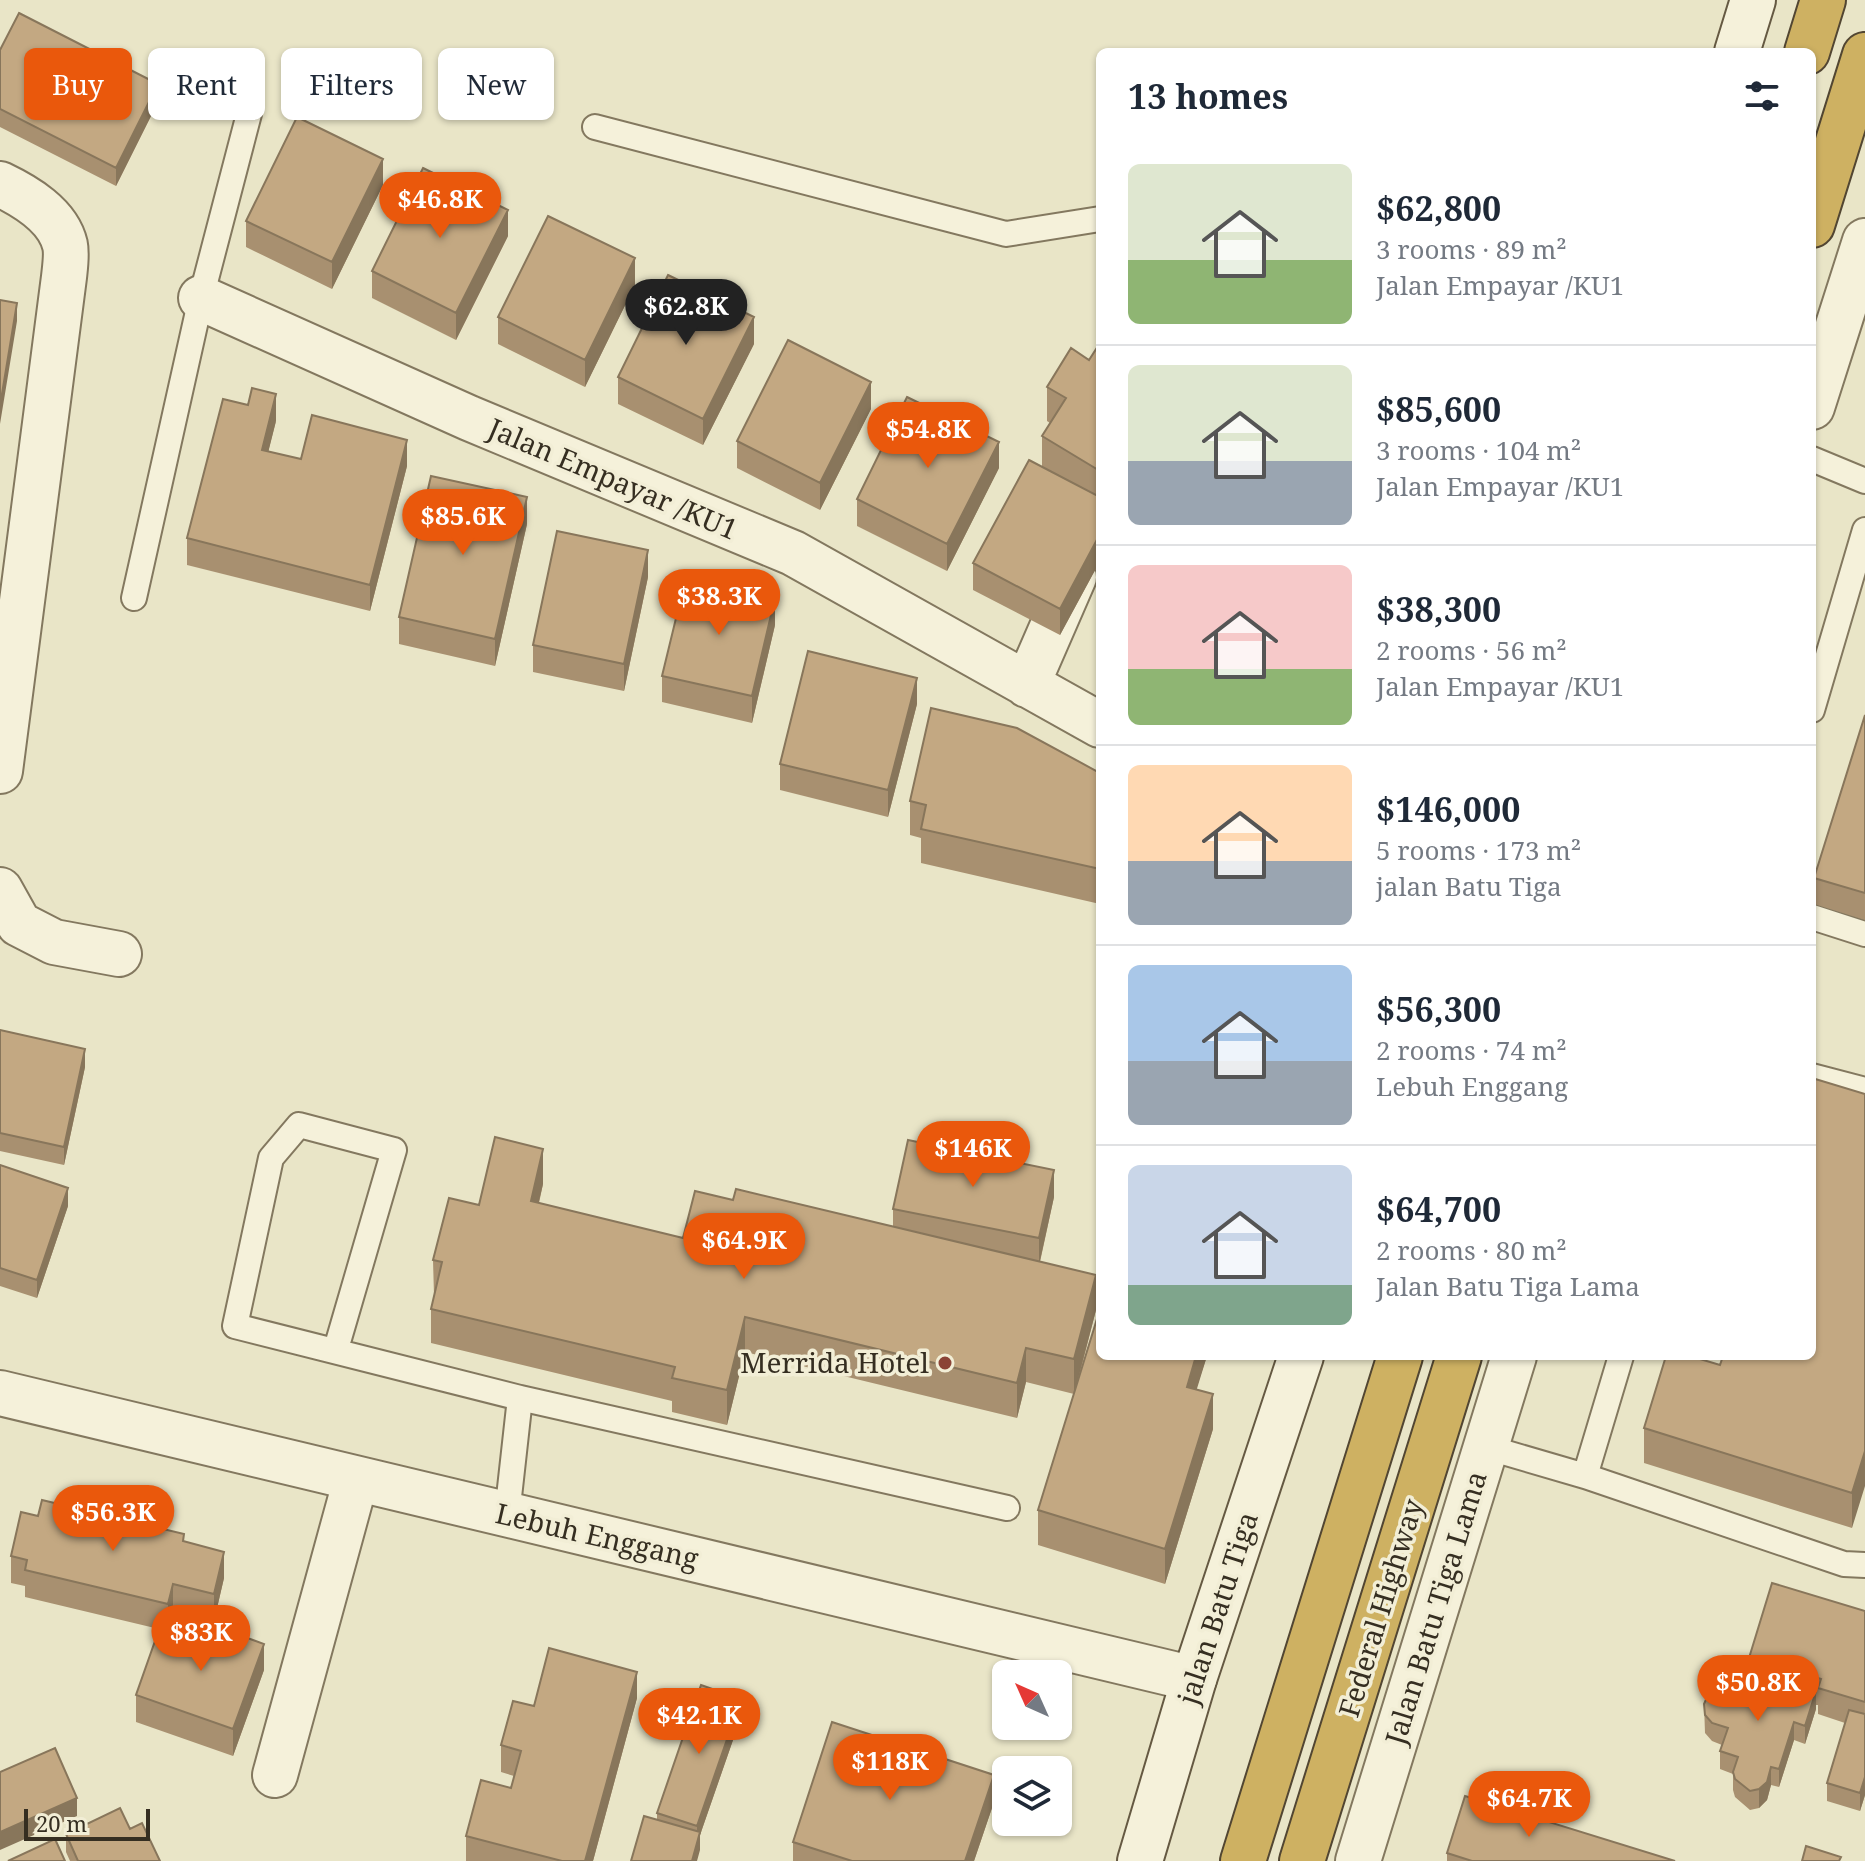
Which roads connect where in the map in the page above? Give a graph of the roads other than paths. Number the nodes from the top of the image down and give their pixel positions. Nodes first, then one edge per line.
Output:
1 (1753, 0) edge
2 (1823, 0) edge
3 (1738, 48) edge
4 (1808, 48) edge
5 (1865, 55) edge
6 (247, 120) edge
7 (595, 127) dead end
8 (0, 184) edge
9 (1816, 212) edge
10 (1096, 220) edge
11 (1865, 241) edge
12 (201, 298) junction
13 (1816, 394) edge
14 (1816, 461) edge
15 (1865, 481) edge
16 (1865, 530) edge
17 (1087, 546) edge
18 (134, 598) dead end
19 (1027, 685) junction
20 (1816, 696) edge
21 (1096, 723) edge
22 (0, 771) edge
23 (0, 890) edge
24 (1816, 918) edge
25 (1865, 934) edge
26 (119, 954) dead end
27 (1816, 1077) edge
28 (1865, 1090) edge
29 (336, 1349) junction
30 (1300, 1360) edge
31 (1399, 1360) edge
32 (1458, 1360) edge
33 (1513, 1360) edge
34 (1620, 1360) edge
35 (0, 1393) edge
36 (520, 1398) junction
37 (1486, 1447) junction
38 (1585, 1476) junction
39 (356, 1479) junction
40 (1007, 1508) dead end
41 (507, 1515) junction
42 (1865, 1565) edge
43 (1194, 1679) junction
44 (275, 1775) dead end
45 (1140, 1861) edge
46 (1243, 1861) edge
47 (1302, 1861) edge
48 (1358, 1861) edge

1 - 3 street
2 - 4 highway
5 - 9 highway
6 - 12 lane
7 - 10 lane
8 - 22 street
11 - 13 street
12 - 18 lane
12 - 19 street, Jalan Empayar /KU1
14 - 15 lane
16 - 20 lane
17 - 19 street
19 - 21 street, Jalan Empayar /KU1
23 - 26 street
24 - 25 lane
27 - 28 lane
29 - 29 lane
29 - 36 lane
30 - 43 street, jalan Batu Tiga
31 - 46 highway, Federal Highway
32 - 47 highway, Federal Highway
33 - 37 street, Jalan Batu Tiga Lama
34 - 38 lane
35 - 39 street, Lebuh Enggang
36 - 40 lane
36 - 41 lane
37 - 38 lane
37 - 48 street, Jalan Batu Tiga Lama
38 - 42 lane
39 - 41 street, Lebuh Enggang
39 - 44 street
41 - 43 street, Lebuh Enggang
43 - 45 street, jalan Batu Tiga

